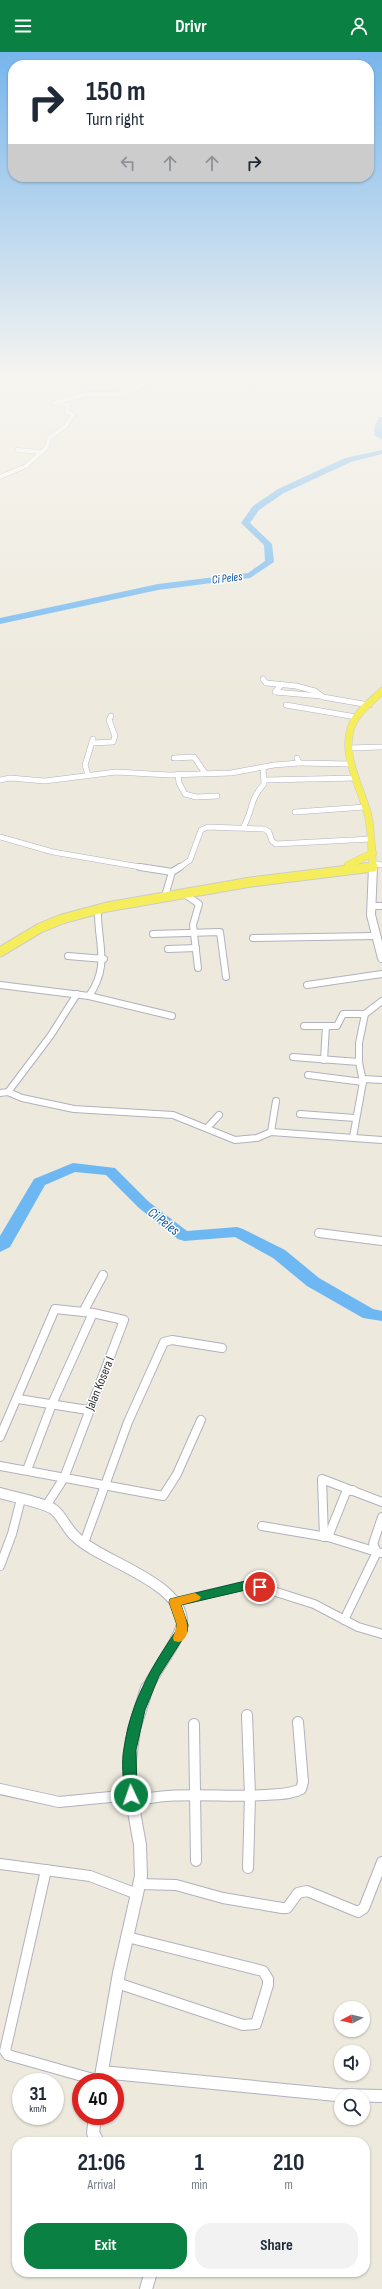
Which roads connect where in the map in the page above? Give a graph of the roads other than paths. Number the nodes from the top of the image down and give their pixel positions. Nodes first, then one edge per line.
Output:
1 (263, 679) dead end
2 (282, 684) junction
3 (382, 691) edge
4 (321, 696) junction
5 (286, 705) dead end
6 (369, 705) junction
7 (111, 716) dead end
8 (356, 717) junction
9 (382, 747) edge
10 (349, 748) junction
11 (174, 758) dead end
12 (350, 764) junction
13 (263, 768) junction
14 (205, 773) junction
15 (178, 774) junction
16 (88, 775) junction
17 (356, 778) junction
18 (1, 779) edge
19 (265, 780) junction
20 (217, 796) dead end
21 (365, 807) junction
22 (295, 812) dead end
23 (244, 826) junction
24 (0, 837) edge
25 (371, 839) junction
26 (373, 853) junction
27 (377, 865) edge
28 (348, 867) junction
29 (172, 872) junction
30 (372, 877) junction
31 (183, 893) junction
32 (165, 896) junction
33 (372, 906) junction
34 (382, 906) edge
35 (98, 910) junction
36 (194, 932) junction
37 (153, 934) dead end
38 (375, 936) junction
39 (253, 938) dead end
40 (2, 948) edge
41 (196, 948) junction
42 (168, 949) dead end
43 (68, 956) dead end
44 (382, 958) edge
45 (104, 959) junction
46 (198, 968) dead end
47 (382, 974) edge
48 (226, 977) dead end
49 (0, 985) edge
50 (307, 985) dead end
51 (77, 994) junction
52 (89, 996) junction
53 (382, 1001) edge
54 (365, 1014) junction
55 (172, 1016) dead end
56 (304, 1026) dead end
57 (326, 1026) junction
58 (293, 1057) dead end
59 (324, 1060) junction
60 (359, 1062) junction
61 (308, 1075) dead end
62 (363, 1080) junction
63 (382, 1080) edge
64 (8, 1092) junction
65 (0, 1093) edge
66 (276, 1101) dead end
67 (219, 1114) dead end
68 (300, 1114) dead end
69 (355, 1118) junction
70 (208, 1128) junction
71 (271, 1132) junction
72 (353, 1137) junction
73 (382, 1140) edge
74 (319, 1233) dead end
75 (382, 1241) edge
76 (103, 1275) dead end
77 (84, 1312) junction
78 (93, 1313) junction
79 (222, 1348) dead end
80 (18, 1399) junction
81 (52, 1404) junction
82 (88, 1410) junction
83 (201, 1420) dead end
84 (0, 1437) edge
85 (0, 1466) edge
86 (27, 1470) junction
87 (64, 1478) junction
88 (106, 1485) junction
89 (353, 1490) junction
90 (0, 1493) edge
91 (21, 1499) junction
92 (382, 1502) edge
93 (46, 1506) junction
94 (382, 1517) edge
95 (262, 1526) dead end
96 (326, 1537) junction
97 (84, 1543) junction
98 (380, 1553) edge
99 (0, 1566) edge
100 (174, 1602) junction
101 (344, 1620) junction
102 (382, 1634) edge
103 (247, 1715) dead end
104 (298, 1722) dead end
105 (194, 1724) dead end
106 (0, 1789) edge
107 (250, 1796) junction
108 (194, 1797) junction
109 (131, 1798) junction
110 (196, 1861) dead end
111 (382, 1862) edge
112 (0, 1864) edge
113 (248, 1868) dead end
114 (46, 1870) junction
115 (138, 1889) junction
116 (127, 1937) junction
117 (117, 1983) junction
118 (81, 2073) edge
119 (102, 2073) edge
120 (124, 2080) edge
121 (382, 2096) edge
122 (93, 2125) edge
123 (95, 2137) edge
124 (150, 2277) edge
125 (146, 2289) edge

1 - 2 street
2 - 4 street
2 - 4 street
3 - 6 main road
4 - 6 street
5 - 8 street
6 - 8 main road
7 - 16 street
8 - 10 main road
9 - 10 street
10 - 12 main road
11 - 14 street
12 - 13 street
12 - 17 main road
13 - 14 street
13 - 19 street
14 - 15 street
15 - 16 street
15 - 20 street
16 - 18 street
17 - 19 street
17 - 21 main road
19 - 23 street
21 - 22 street
21 - 25 main road
23 - 25 street
23 - 29 street
24 - 29 street
25 - 26 main road
26 - 27 main road
26 - 28 main road
27 - 28 main road
27 - 30 main road
28 - 30 main road
28 - 31 main road
29 - 32 street
30 - 33 main road
31 - 32 main road
31 - 36 street
32 - 35 main road
33 - 34 street
33 - 38 main road
35 - 40 main road
35 - 45 street
36 - 37 street
36 - 41 street
36 - 48 street
38 - 39 street
38 - 44 main road
41 - 42 street
41 - 46 street
43 - 45 street
45 - 52 street
47 - 50 street
49 - 51 street
51 - 52 street
51 - 64 street
52 - 55 street
53 - 54 street
54 - 57 street
54 - 60 street
56 - 57 street
57 - 59 street
58 - 59 street
59 - 60 street
60 - 62 street
61 - 62 street
62 - 63 street
62 - 69 street
64 - 65 street
64 - 70 street
66 - 71 street
67 - 70 street
68 - 69 street
69 - 72 street
70 - 71 street
71 - 72 street
72 - 73 street
74 - 75 street
76 - 77 street
77 - 78 street, Jalan Kosera I
77 - 80 street, Jalan Kosera I
78 - 81 street
78 - 82 street, Jalan Kosera I
79 - 88 street
80 - 81 street
80 - 84 street
81 - 82 street
81 - 86 street
82 - 87 street, Jalan Kosera I
83 - 88 street
85 - 86 street
86 - 87 street
87 - 88 street
87 - 93 street, Jalan Kosera I
88 - 97 street
89 - 92 street
89 - 96 street
89 - 96 street
90 - 91 street
91 - 93 street
91 - 99 street
93 - 97 street
94 - 98 street
95 - 96 street
96 - 98 street
97 - 100 street
98 - 101 street
100 - 101 street
100 - 109 street
101 - 102 street
103 - 107 street
104 - 107 street
105 - 108 street
106 - 109 street
107 - 108 street
107 - 113 street
108 - 109 street
108 - 110 street
109 - 115 street
111 - 115 street
112 - 114 street
114 - 115 street
114 - 118 street
115 - 116 street
116 - 117 street
116 - 117 street
117 - 119 street
120 - 121 street
122 - 123 street
124 - 125 street

